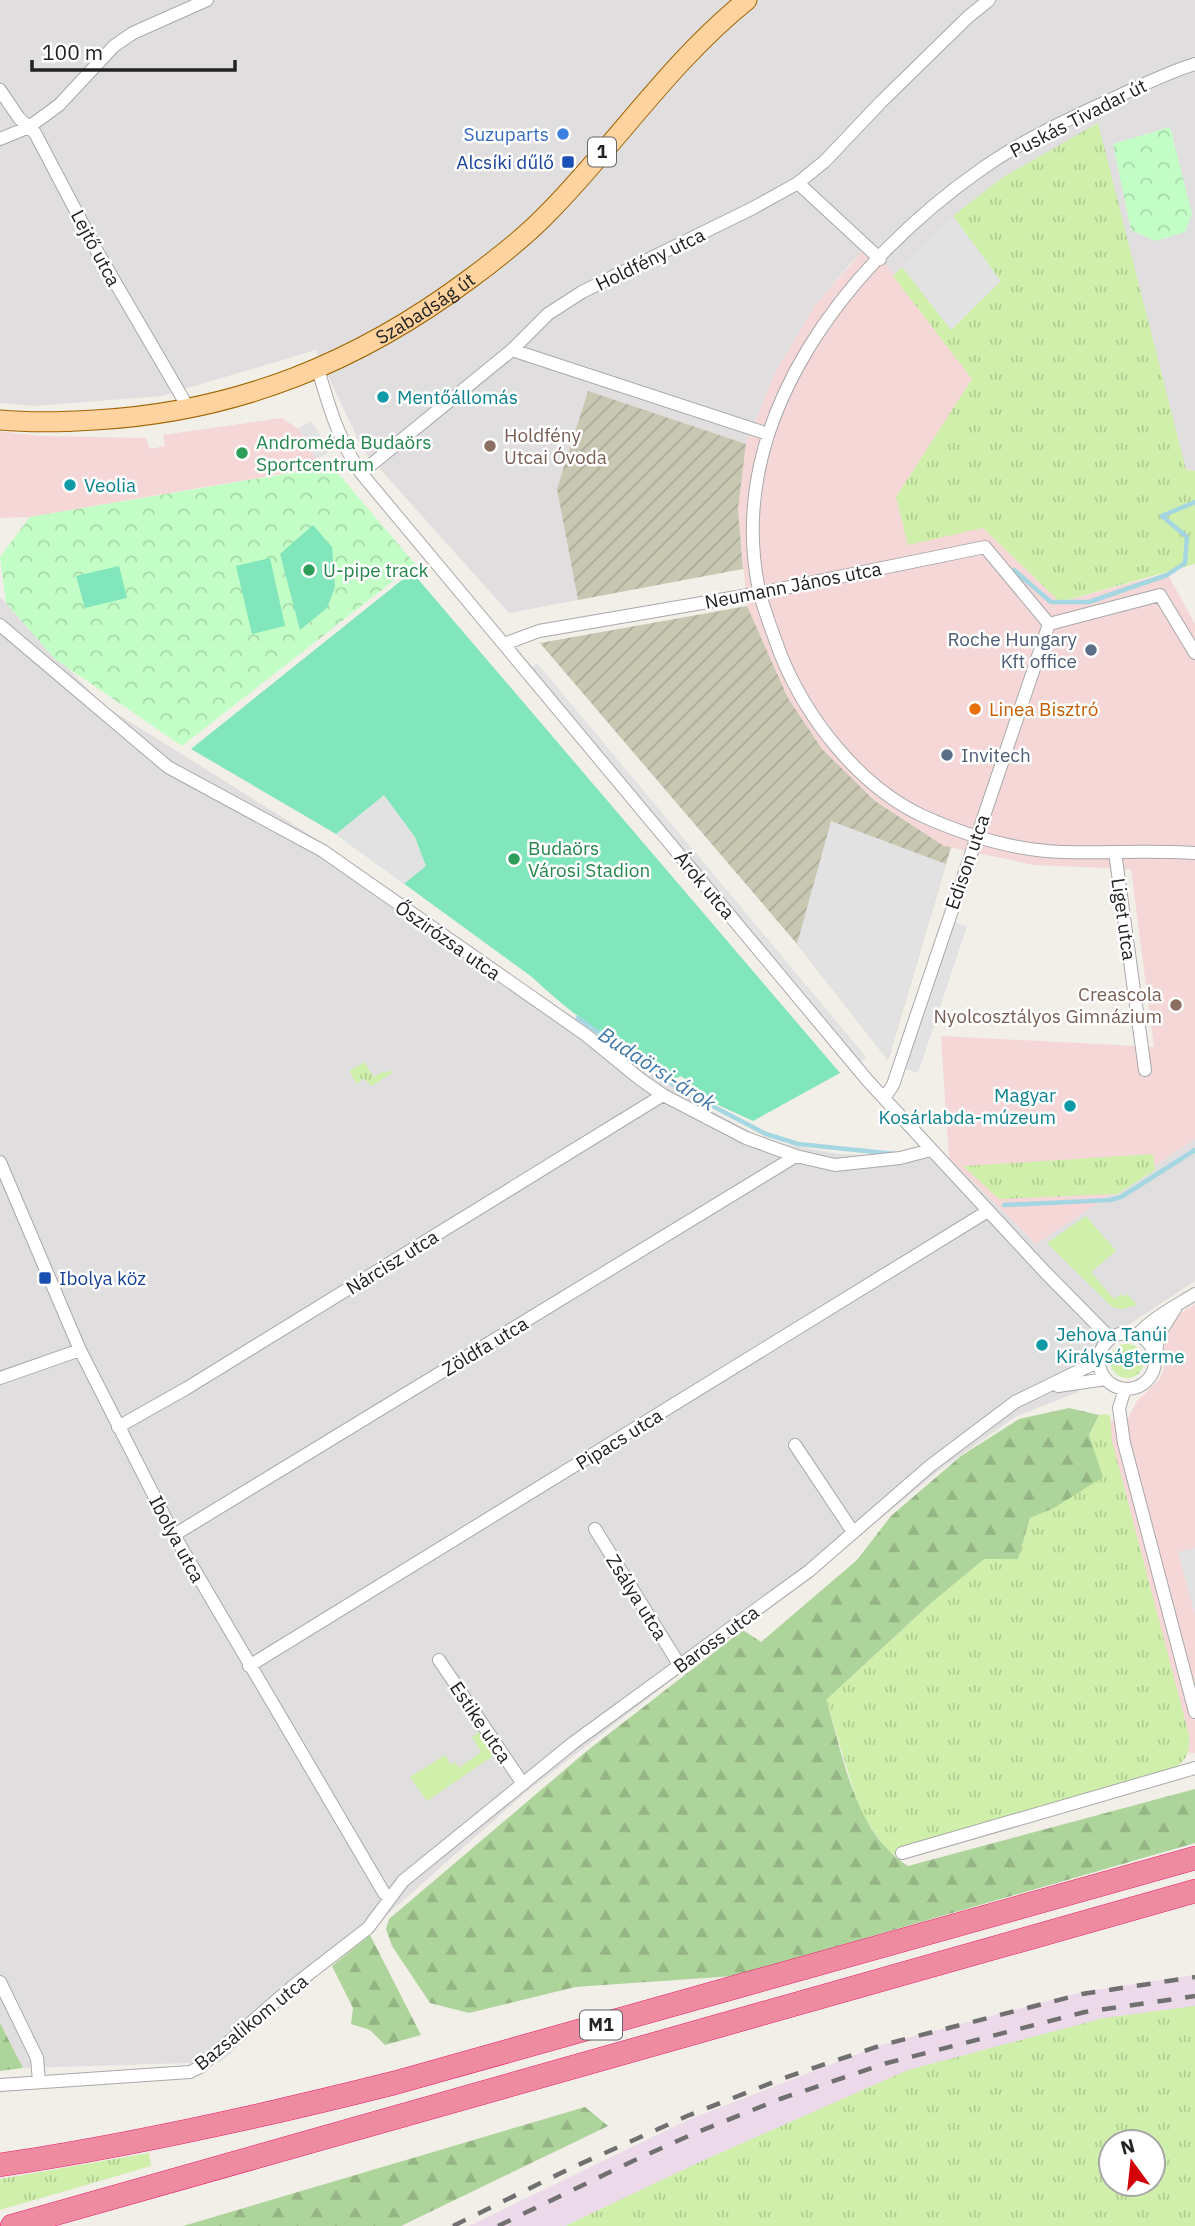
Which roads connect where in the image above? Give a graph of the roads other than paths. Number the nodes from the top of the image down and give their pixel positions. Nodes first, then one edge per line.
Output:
1 (206, 0) edge
2 (747, 0) edge
3 (989, 0) edge
4 (1195, 64) edge
5 (0, 90) edge
6 (29, 127) junction
7 (0, 139) edge
8 (798, 183) junction
9 (880, 258) junction
10 (512, 350) junction
11 (318, 369) junction
12 (188, 409) junction
13 (0, 420) edge
14 (768, 434) junction
15 (361, 473) junction
16 (760, 593) junction
17 (1049, 624) junction
18 (0, 625) edge
19 (504, 644) junction
20 (1195, 653) edge
21 (976, 836) junction
22 (1115, 852) junction
23 (1195, 853) edge
24 (1144, 1070) dead end
25 (663, 1095) junction
26 (884, 1098) junction
27 (931, 1150) junction
28 (796, 1156) junction
29 (0, 1162) edge
30 (988, 1211) junction
31 (1195, 1294) edge
32 (1176, 1307) junction
33 (1137, 1335) junction
34 (1111, 1338) junction
35 (80, 1350) junction
36 (1156, 1359) junction
37 (1099, 1361) junction
38 (0, 1378) edge
39 (1106, 1379) junction
40 (1047, 1388) junction
41 (1125, 1389) junction
42 (118, 1427) junction
43 (795, 1445) dead end
44 (595, 1529) dead end
45 (853, 1532) junction
46 (174, 1535) junction
47 (439, 1660) dead end
48 (680, 1665) junction
49 (249, 1666) junction
50 (1195, 1712) edge
51 (1195, 1768) edge
52 (523, 1784) junction
53 (902, 1853) dead end
54 (1195, 1858) edge
55 (1195, 1891) edge
56 (390, 1897) junction
57 (0, 1982) edge
58 (39, 2081) junction
59 (0, 2085) edge
60 (0, 2165) edge
61 (12, 2226) edge

1 - 6 street
2 - 11 main road, Szabadság út / 1
3 - 8 street, Holdfény utca
4 - 9 street, Puskás Tivadar út
5 - 6 street, Lejtő utca
6 - 7 street
6 - 12 street, Lejtő utca
8 - 9 street
8 - 10 street, Holdfény utca
9 - 14 street, Puskás Tivadar út
10 - 14 street
10 - 15 street, Holdfény utca
11 - 12 main road, Szabadság út / 1
11 - 15 street, Árok utca
12 - 13 main road, Szabadság út / 1
14 - 16 street, Puskás Tivadar út
15 - 19 street, Árok utca
16 - 17 street, Neumann János utca
16 - 19 street, Neumann János utca
16 - 21 street, Puskás Tivadar út
17 - 20 street
17 - 21 street, Edison utca
18 - 25 street, Őszirózsa utca
19 - 26 street, Árok utca
21 - 22 street, Puskás Tivadar út
21 - 26 street, Edison utca
22 - 23 street, Puskás Tivadar út
22 - 24 street, Liget utca
25 - 28 street, Őszirózsa utca
25 - 42 street, Nárcisz utca
26 - 27 street, Árok utca
27 - 28 street, Őszirózsa utca
27 - 30 street, Árok utca
28 - 46 street, Zöldfa utca
29 - 35 street, Ibolya utca
30 - 34 street, Árok utca
30 - 49 street, Pipacs utca
31 - 32 street
32 - 33 street
32 - 36 street
33 - 34 street
33 - 36 street
34 - 37 street
35 - 38 street
35 - 42 street, Ibolya utca
36 - 41 street
37 - 39 street
37 - 40 street, Baross utca
39 - 40 street, Baross utca
39 - 41 street
40 - 45 street, Baross utca
41 - 50 street
42 - 46 street, Ibolya utca
43 - 45 street
44 - 48 street, Zsálya utca
45 - 48 street, Baross utca
46 - 49 street, Ibolya utca
47 - 52 street, Estike utca
48 - 52 street, Baross utca
49 - 56 street, Ibolya utca
51 - 53 street
52 - 56 street, Baross utca
54 - 60 highway, M1
55 - 61 highway, M1
56 - 58 street, Bazsalikom utca
57 - 58 street
58 - 59 street, Bazsalikom utca

